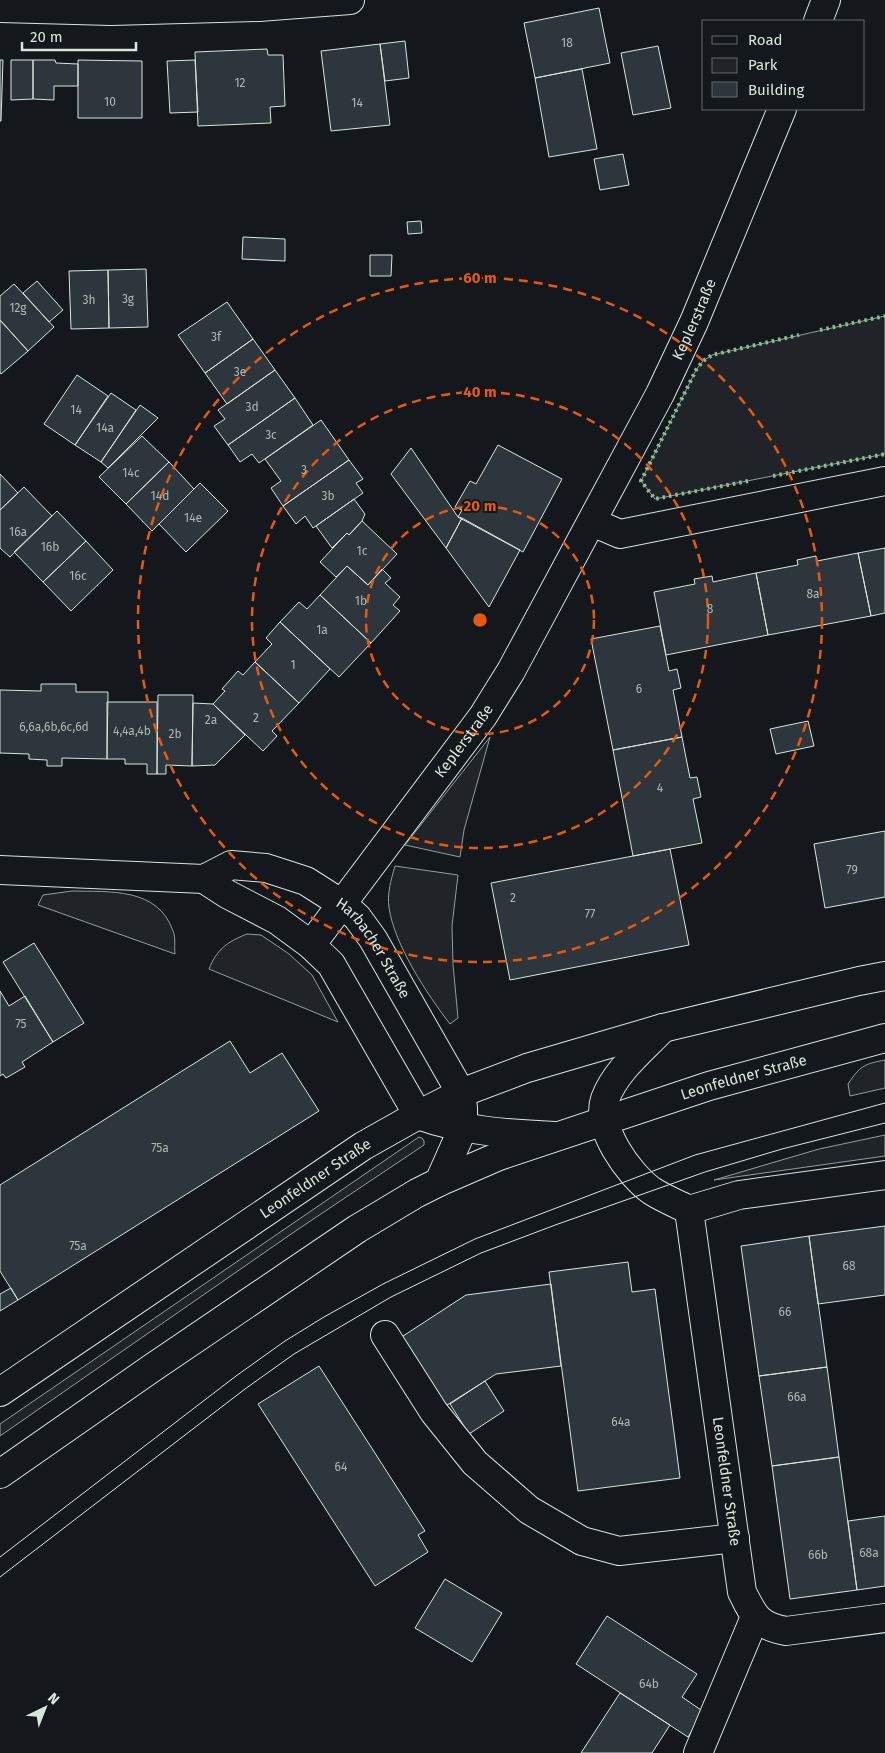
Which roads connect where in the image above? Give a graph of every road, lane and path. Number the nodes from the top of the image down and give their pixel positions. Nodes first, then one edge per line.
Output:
1 (350, 0) edge
2 (826, 0) edge
3 (0, 8) edge
4 (818, 20) edge
5 (782, 110) edge
6 (885, 481) edge
7 (592, 522) junction
8 (0, 870) edge
9 (204, 879) junction
10 (342, 904) junction
11 (311, 946) junction
12 (885, 976) edge
13 (663, 1028) junction
14 (885, 1038) edge
15 (461, 1093) junction
16 (418, 1115) junction
17 (604, 1121) junction
18 (463, 1128) junction
19 (555, 1136) junction
20 (885, 1175) edge
21 (439, 1182) junction
22 (689, 1210) junction
23 (386, 1335) dead end
24 (0, 1392) edge
25 (0, 1474) edge
26 (735, 1538) junction
27 (754, 1617) junction
28 (885, 1618) edge
29 (698, 1753) edge

1 - 3 street
2 - 4 street
5 - 7 street, Keplerstraße
6 - 7 street
7 - 10 street, Keplerstraße
8 - 9 street, Harbacher Straße
9 - 10 street, Harbacher Straße
9 - 11 street
10 - 11 street, Keplerstraße
10 - 15 street, Harbacher Straße
11 - 16 street
12 - 13 street, Leonfeldner Straße
13 - 15 street, Leonfeldner Straße
13 - 17 street
14 - 17 street, Leonfeldner Straße
15 - 16 street, Leonfeldner Straße
15 - 18 street, Harbacher Straße
16 - 18 street
16 - 24 street, Leonfeldner Straße
17 - 19 street, Leonfeldner Straße
17 - 22 street
18 - 19 street
18 - 21 street, Harbacher Straße
19 - 21 street, Leonfeldner Straße
20 - 22 street
21 - 25 street, Leonfeldner Straße
22 - 26 street, Leonfeldner Straße
23 - 26 street
26 - 27 street, Leonfeldner Straße
27 - 28 street
27 - 29 street

